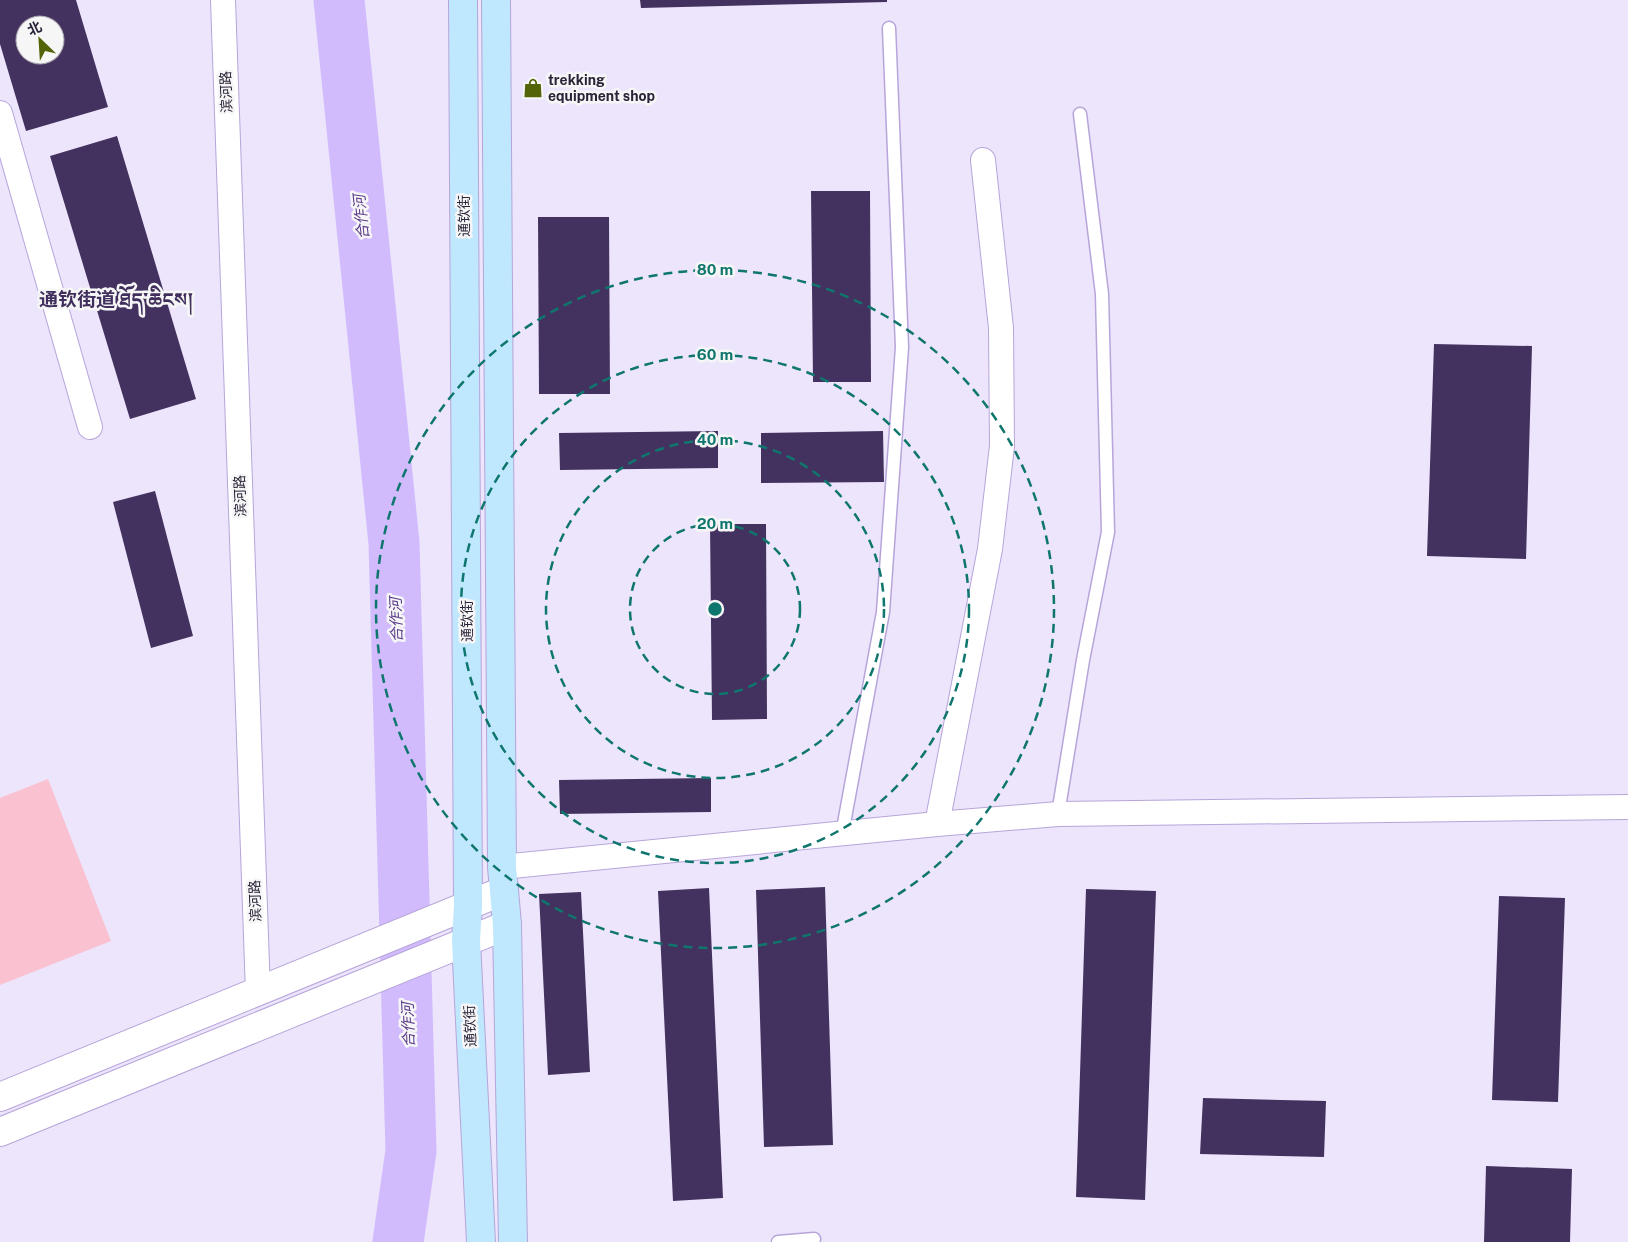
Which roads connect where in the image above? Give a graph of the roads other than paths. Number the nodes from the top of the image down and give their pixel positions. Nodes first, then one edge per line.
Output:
1 (223, 0) edge
2 (463, 0) edge
3 (496, 0) edge
4 (889, 28) dead end
5 (0, 113) edge
6 (1080, 114) dead end
7 (983, 160) dead end
8 (90, 427) dead end
9 (1628, 807) edge
10 (1058, 814) junction
11 (936, 824) junction
12 (842, 834) junction
13 (503, 879) junction
14 (468, 905) junction
15 (506, 925) junction
16 (466, 941) junction
17 (258, 993) junction
18 (0, 1097) edge
19 (0, 1132) edge
20 (814, 1239) dead end
21 (480, 1242) edge
22 (513, 1242) edge
23 (778, 1242) edge

1 - 17 street, 滨河路
2 - 14 main road, 通钦街
3 - 13 main road
4 - 12 lane
5 - 8 street
6 - 10 lane
7 - 11 street
9 - 10 street
10 - 11 street
11 - 12 street
12 - 13 street
13 - 14 street
13 - 15 main road
14 - 16 main road, 通钦街
14 - 17 street
15 - 16 street
15 - 22 main road
16 - 19 street
16 - 21 main road, 通钦街
17 - 18 street
20 - 23 lane

